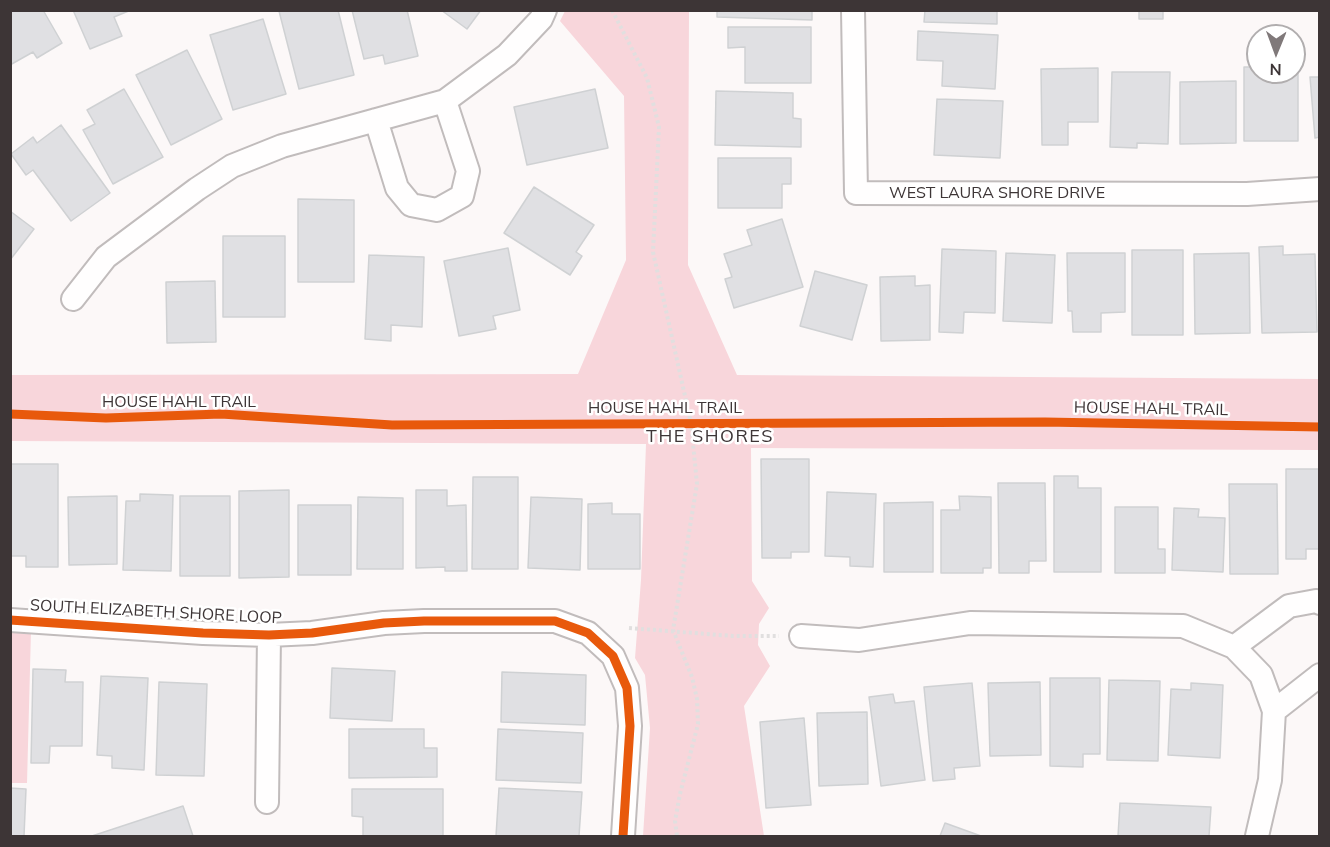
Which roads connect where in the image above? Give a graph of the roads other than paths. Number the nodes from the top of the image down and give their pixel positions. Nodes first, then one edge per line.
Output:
1 (545, 10) edge
2 (853, 10) edge
3 (446, 100) junction
4 (376, 120) junction
5 (1320, 189) edge
6 (73, 299) dead end
7 (1320, 603) edge
8 (10, 620) edge
9 (269, 635) junction
10 (801, 636) road end
11 (1234, 647) junction
12 (1320, 675) edge
13 (1274, 711) junction
14 (267, 801) dead end
15 (623, 837) edge
16 (1257, 837) edge

1 - 3 street
2 - 5 street, WEST LAURA SHORE DRIVE
3 - 4 street
3 - 4 street
4 - 6 street
7 - 11 street
8 - 9 street, SOUTH ELIZABETH SHORE LOOP
9 - 14 street
9 - 15 street, SOUTH ELIZABETH SHORE LOOP
10 - 11 street
11 - 13 street
12 - 13 street
13 - 16 street

